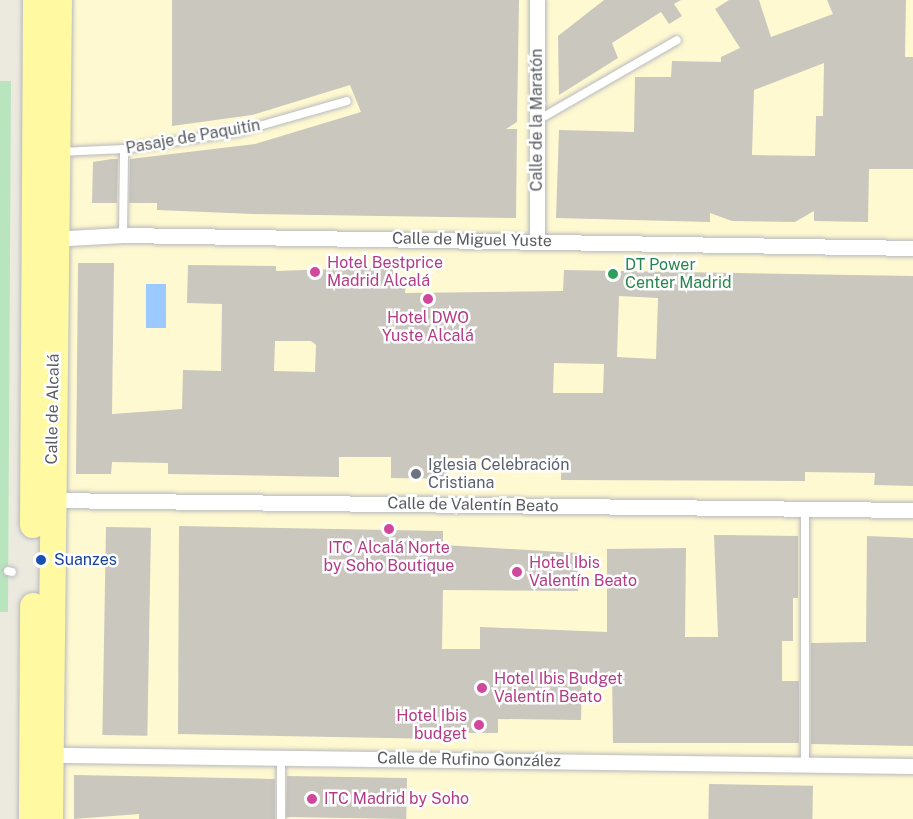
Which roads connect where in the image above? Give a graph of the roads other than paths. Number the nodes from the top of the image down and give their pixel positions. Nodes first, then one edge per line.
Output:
1 (36, 0) edge
2 (59, 0) edge
3 (537, 0) edge
4 (677, 40) dead end
5 (347, 101) dead end
6 (538, 120) junction
7 (124, 150) junction
8 (46, 152) junction
9 (57, 235) junction
10 (123, 235) junction
11 (537, 240) junction
12 (34, 247) junction
13 (913, 248) edge
14 (42, 500) junction
15 (805, 508) junction
16 (913, 510) edge
17 (50, 755) junction
18 (281, 758) junction
19 (806, 763) junction
20 (913, 766) edge
21 (32, 773) junction
22 (42, 814) edge
23 (281, 819) edge

1 - 8 main road, Calle de Alcalá
2 - 8 main road, Calle de Alcalá
3 - 6 street, Calle de la Maratón
4 - 6 lane
5 - 7 lane, Pasaje de Paquitín
6 - 11 street, Calle de la Maratón
7 - 8 lane, Pasaje de Paquitín
7 - 10 lane
8 - 9 main road, Calle de Alcalá
8 - 12 main road, Calle de Alcalá
9 - 10 street, Calle de Miguel Yuste
9 - 12 street, Calle de Miguel Yuste
9 - 14 main road, Calle de Alcalá
10 - 11 street, Calle de Miguel Yuste
11 - 13 street, Calle de Miguel Yuste
12 - 14 main road, Calle de Alcalá
14 - 15 street, Calle de Valentín Beato
14 - 17 main road, Calle de Alcalá
14 - 21 main road, Calle de Alcalá
15 - 16 street, Calle de Valentín Beato
15 - 19 lane
17 - 18 street, Calle de Rufino González
17 - 21 street
17 - 22 main road, Calle de Alcalá
18 - 19 street, Calle de Rufino González
18 - 23 lane
19 - 20 street, Calle de Rufino González
21 - 22 main road, Calle de Alcalá

